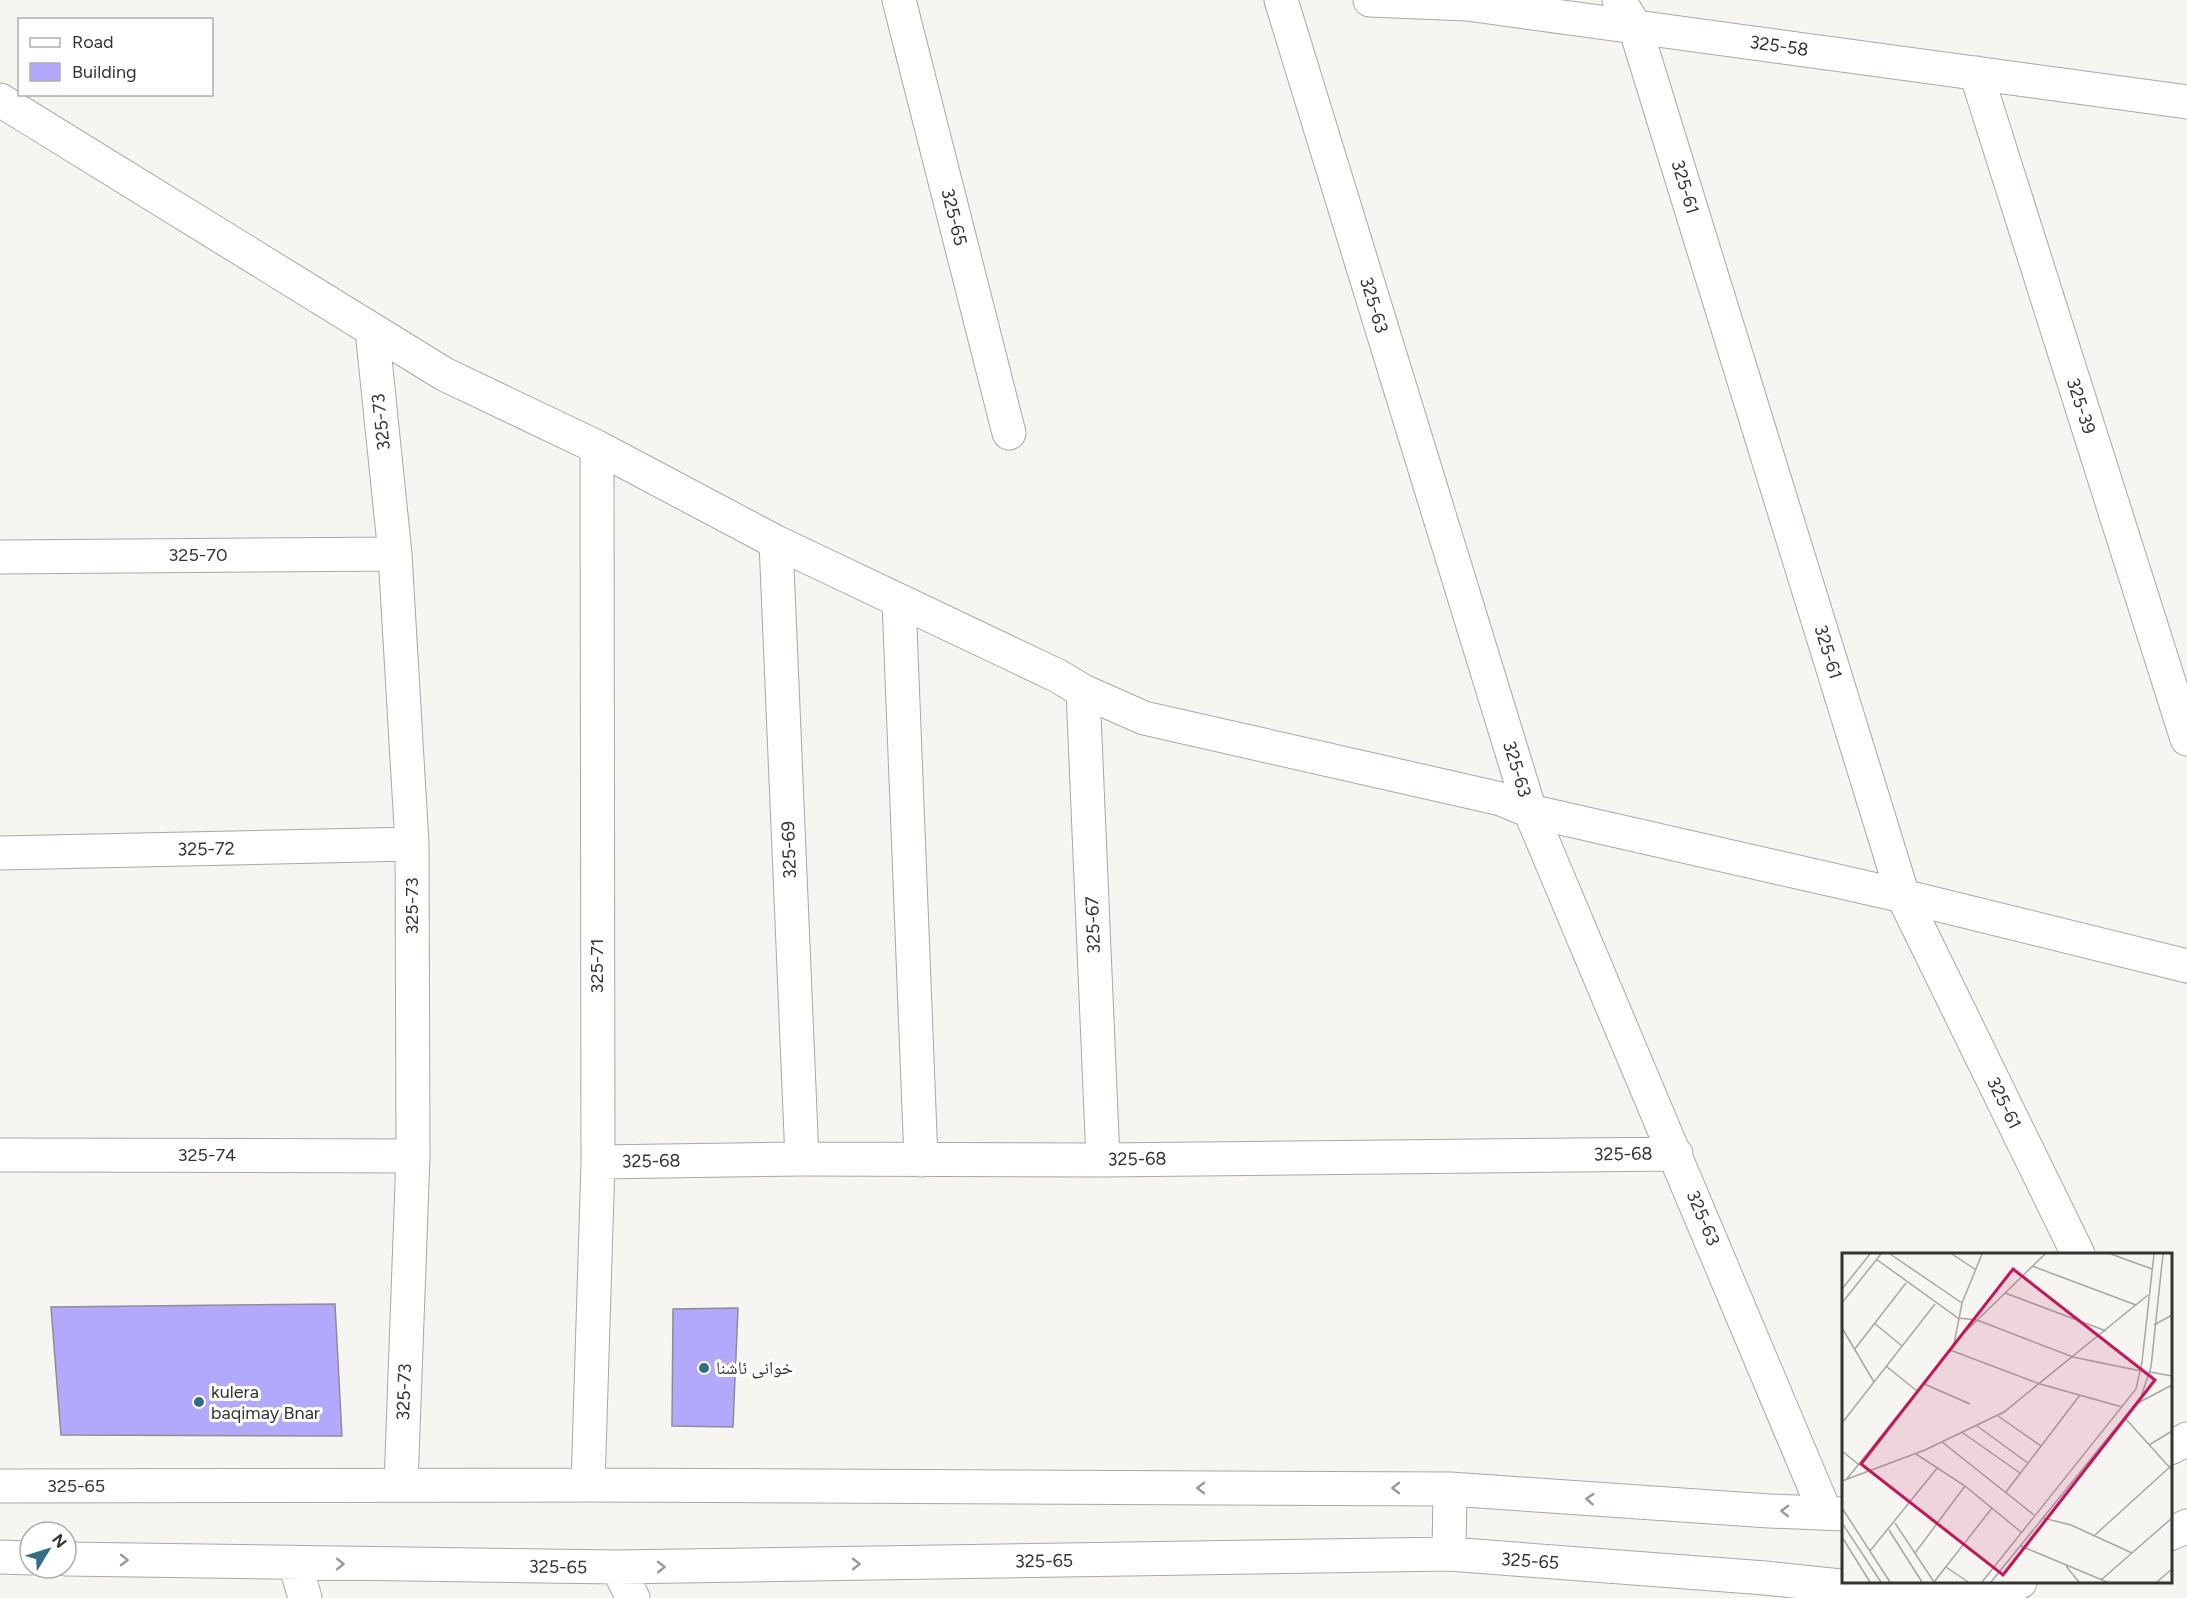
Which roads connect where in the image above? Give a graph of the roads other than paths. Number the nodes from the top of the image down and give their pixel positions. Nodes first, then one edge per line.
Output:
1 (899, 0) edge
2 (1281, 0) edge
3 (1370, 0) edge
4 (1627, 13) edge
5 (1976, 73) junction
6 (0, 100) edge
7 (2187, 102) edge
8 (372, 330) junction
9 (1009, 433) dead end
10 (597, 447) junction
11 (776, 542) junction
12 (395, 554) junction
13 (0, 557) edge
14 (899, 601) junction
15 (1083, 691) junction
16 (2187, 739) edge
17 (1530, 811) junction
18 (412, 844) junction
19 (0, 853) edge
20 (1902, 896) junction
21 (2187, 966) edge
22 (1676, 1154) junction
23 (0, 1155) edge
24 (413, 1155) junction
25 (801, 1159) junction
26 (1103, 1160) junction
27 (921, 1161) junction
28 (598, 1162) junction
29 (2078, 1253) edge
30 (401, 1485) junction
31 (588, 1485) junction
32 (0, 1486) edge
33 (1450, 1489) junction
34 (1834, 1513) edge
35 (2187, 1526) edge
36 (2172, 1533) edge
37 (1449, 1554) junction
38 (0, 1557) edge
39 (18, 1558) edge
40 (78, 1559) edge
41 (295, 1563) junction
42 (617, 1567) junction
43 (2012, 1583) edge
44 (1763, 1588) edge
45 (1913, 1595) edge
46 (305, 1598) edge
47 (633, 1598) edge

1 - 9 street, 325-65
2 - 17 street, 325-63
3 - 4 street, 325-58
4 - 5 street, 325-58
4 - 20 street, 325-61
5 - 7 street, 325-58
5 - 16 street, 325-39
6 - 8 street
8 - 10 street
8 - 12 street, 325-73
10 - 11 street
10 - 28 street, 325-71
11 - 14 street
11 - 25 street, 325-69
12 - 13 street, 325-70
12 - 18 street, 325-73
14 - 15 street
14 - 27 street
15 - 17 street
15 - 26 street, 325-67
17 - 20 street
17 - 22 street, 325-63
18 - 19 street, 325-72
18 - 24 street, 325-73
20 - 21 street
20 - 29 street, 325-61
22 - 26 street, 325-68
22 - 34 street, 325-63
23 - 24 street, 325-74
24 - 30 street, 325-73
25 - 27 street, 325-68
25 - 28 street, 325-68
26 - 27 street, 325-68
28 - 31 street, 325-71
30 - 31 street, 325-65
30 - 32 street, 325-65
33 -> 31 street, 325-65
34 -> 33 street, 325-65
33 - 37 street
35 - 36 street
42 -> 37 street, 325-65
37 - 44 street, 325-65
38 - 39 street
40 -> 41 street, 325-65
41 -> 42 street, 325-65
41 - 46 street
42 - 47 street
43 - 45 street, 325-65
44 - 45 street, 325-65

